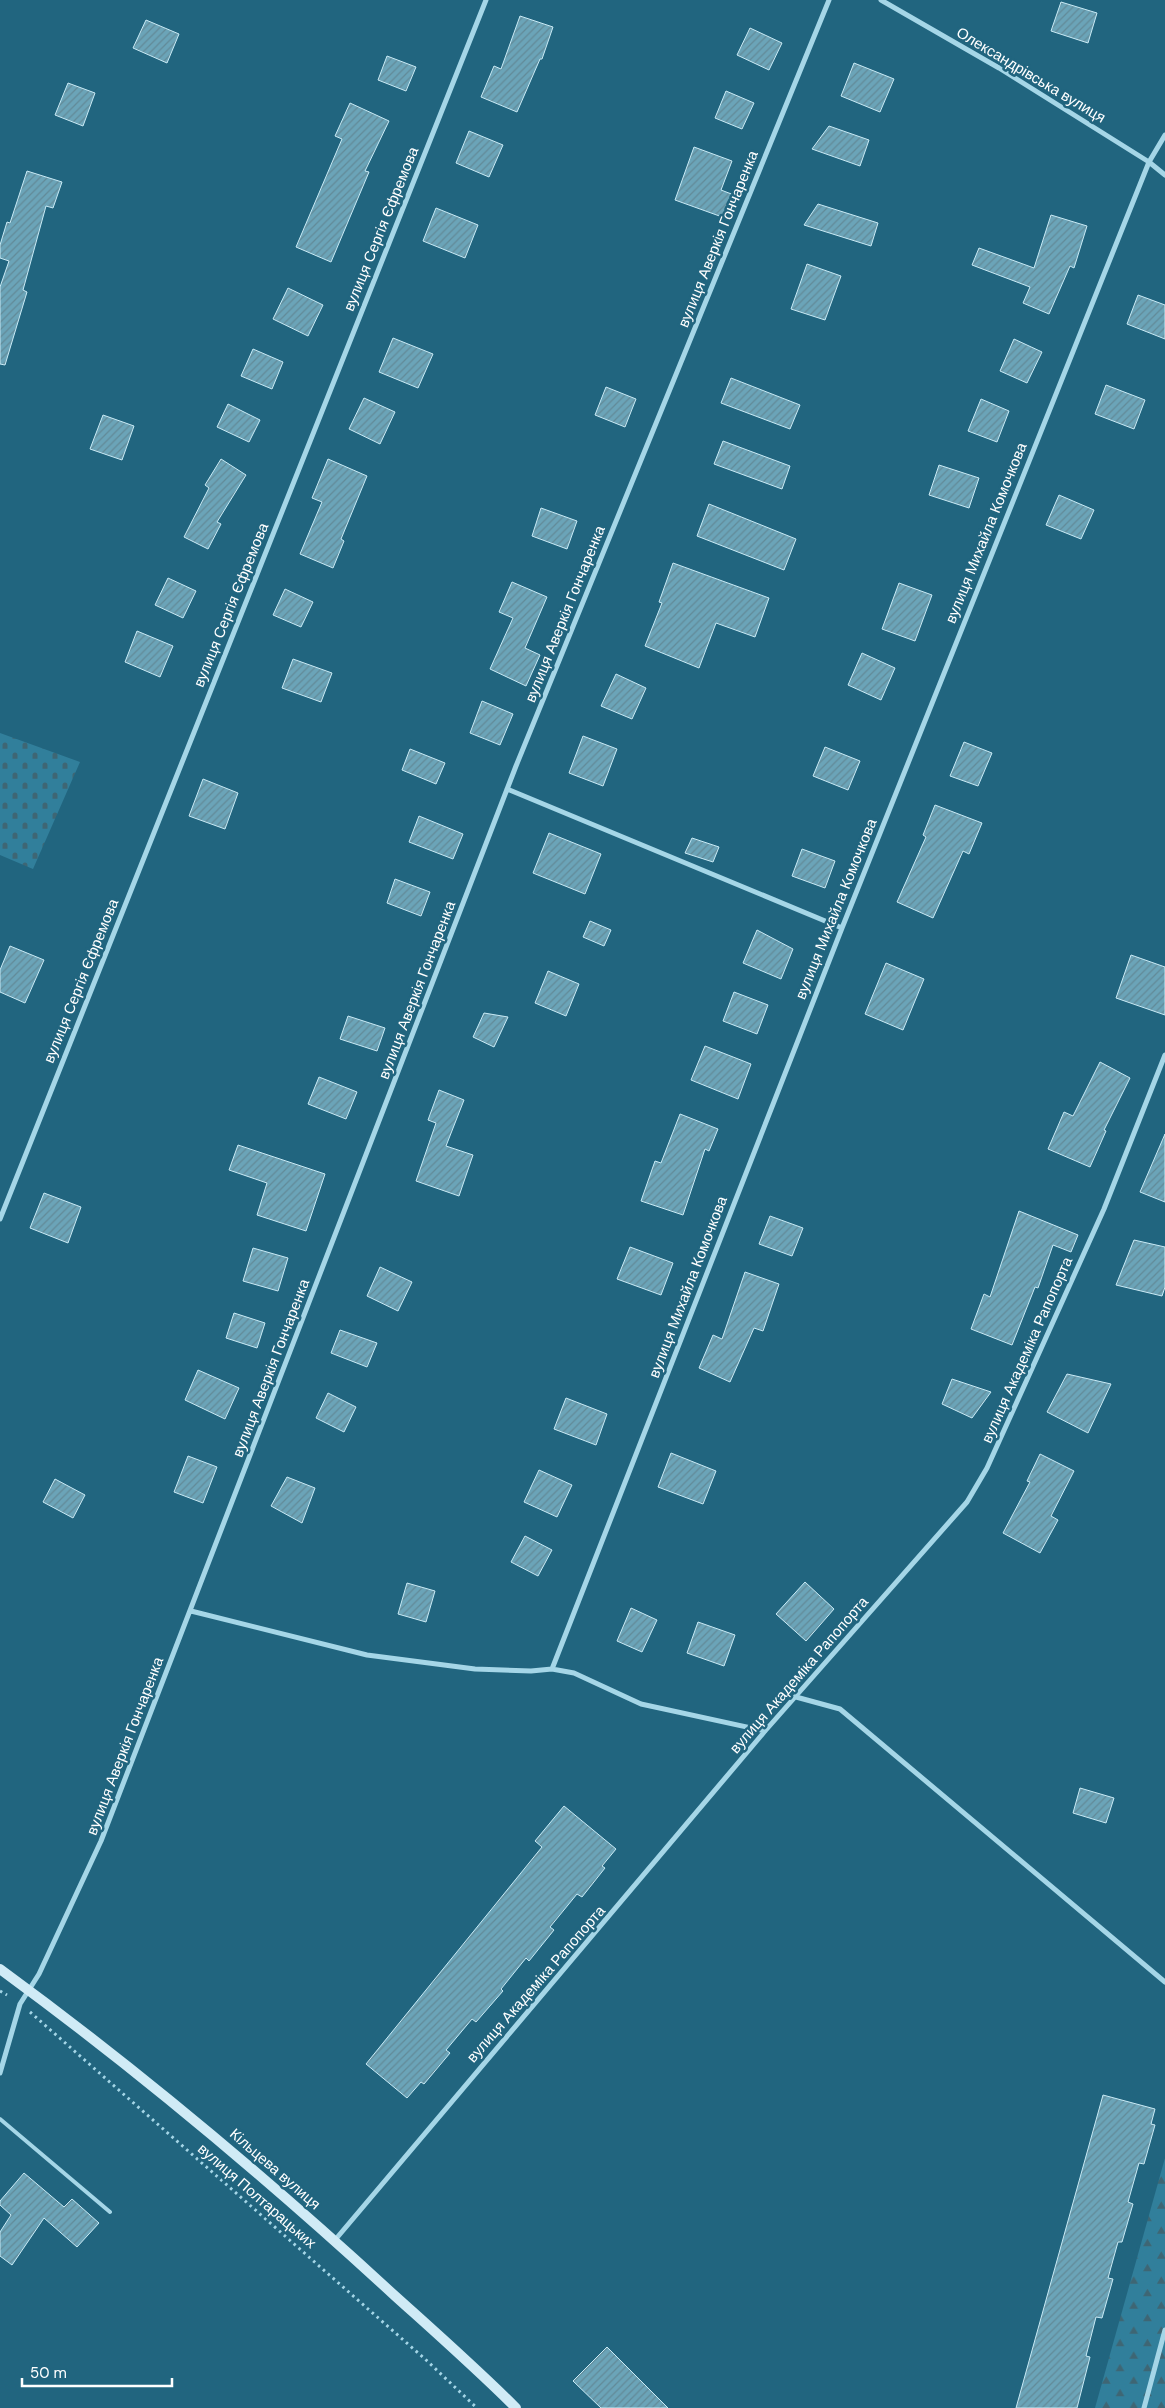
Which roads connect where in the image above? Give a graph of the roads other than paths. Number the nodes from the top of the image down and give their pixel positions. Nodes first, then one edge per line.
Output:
1 (486, 0) edge
2 (829, 0) edge
3 (881, 0) edge
4 (1165, 135) edge
5 (1149, 162) junction
6 (1165, 175) edge
7 (508, 789) junction
8 (842, 928) junction
9 (1165, 1055) edge
10 (0, 1219) edge
11 (191, 1611) junction
12 (552, 1669) junction
13 (796, 1697) junction
14 (765, 1731) junction
15 (0, 1969) edge
16 (1165, 1982) edge
17 (29, 1990) junction
18 (0, 2073) edge
19 (0, 2119) edge
20 (110, 2212) dead end
21 (335, 2240) junction
22 (1165, 2330) edge
23 (516, 2408) edge
24 (1144, 2408) edge

1 - 10 street, вулиця Сергія Єфремова
2 - 7 street, вулиця Аверкія Гончаренка
3 - 5 street, Олександрівська вулиця
4 - 5 street, вулиця Михайла Комочкова
5 - 6 street, Олександрівська вулиця
5 - 8 street, вулиця Михайла Комочкова
7 - 8 street
7 - 11 street, вулиця Аверкія Гончаренка
8 - 12 street, вулиця Михайла Комочкова
9 - 13 street, вулиця Академіка Рапопорта
11 - 12 street
11 - 17 street, вулиця Аверкія Гончаренка
12 - 14 street
13 - 14 street, вулиця Академіка Рапопорта
13 - 16 street
14 - 21 street, вулиця Академіка Рапопорта
15 - 17 main road, Кільцева вулиця
17 - 18 street, вулиця Аверкія Гончаренка
17 - 21 main road, Кільцева вулиця
19 - 20 lane
21 - 23 main road, Кільцева вулиця
22 - 24 street

